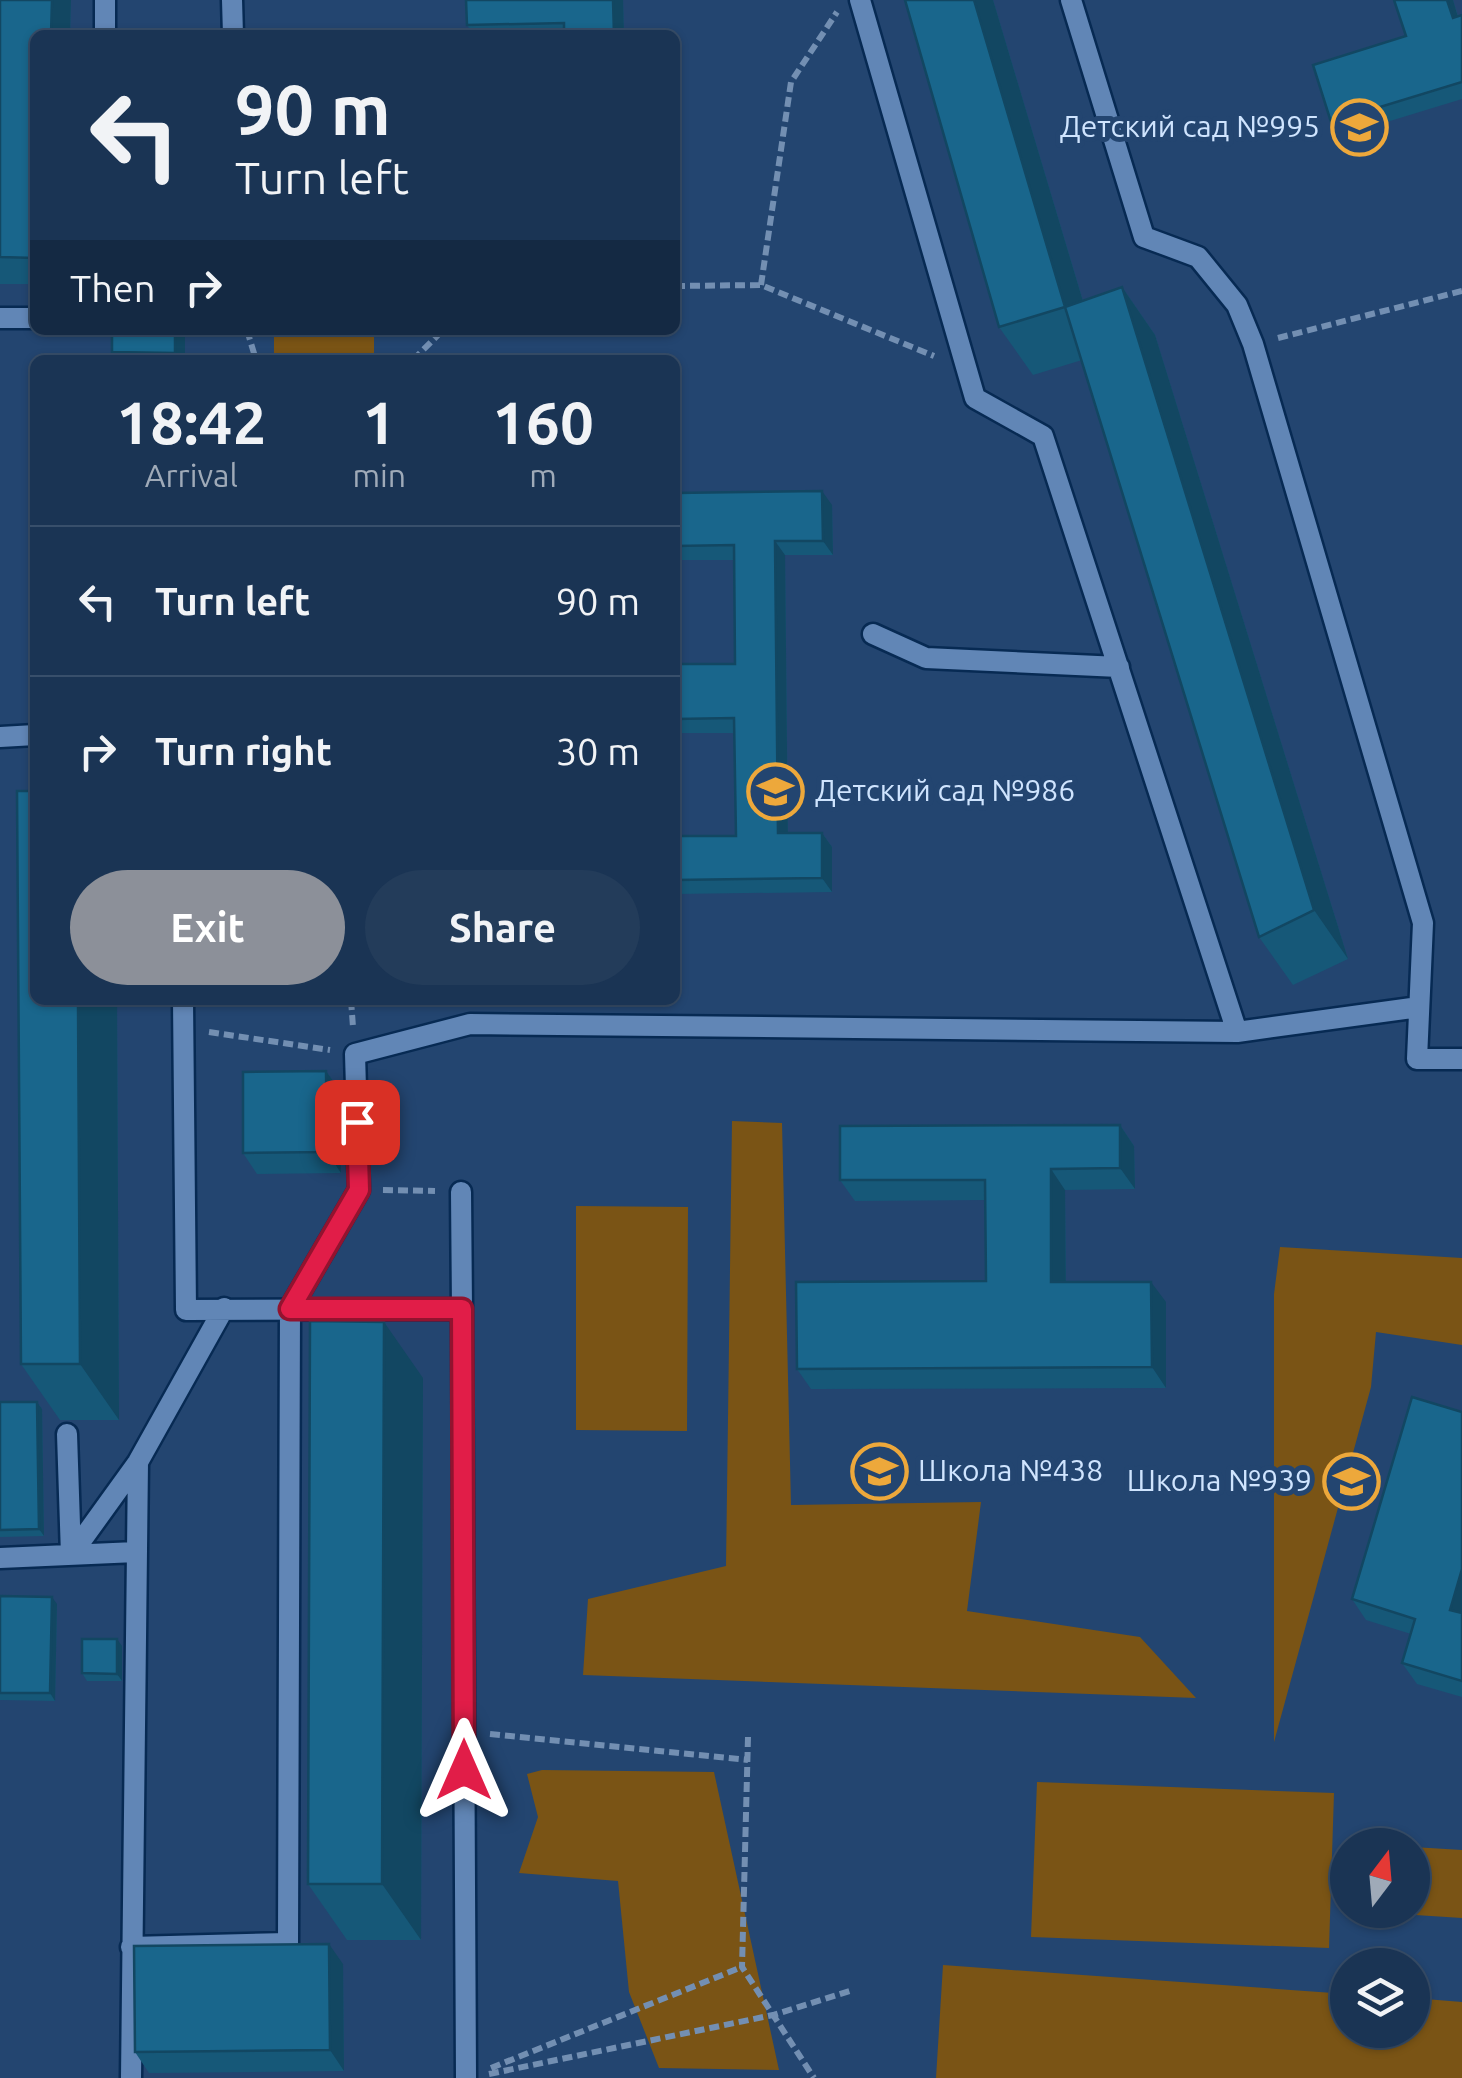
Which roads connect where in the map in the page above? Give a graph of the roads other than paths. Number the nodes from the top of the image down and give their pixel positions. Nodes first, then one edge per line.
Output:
1 (105, 0) edge
2 (232, 0) edge
3 (860, 0) edge
4 (1070, 0) edge
5 (105, 30) edge
6 (233, 30) edge
7 (0, 318) edge
8 (30, 318) edge
9 (873, 634) dead end
10 (1119, 667) junction
11 (30, 735) edge
12 (0, 736) edge
13 (183, 1005) edge
14 (1420, 1007) junction
15 (1237, 1032) junction
16 (1462, 1059) edge
17 (462, 1192) road end
18 (224, 1308) junction
19 (290, 1309) junction
20 (462, 1309) junction
21 (67, 1434) edge
22 (138, 1462) junction
23 (136, 1552) junction
24 (71, 1555) junction
25 (0, 1558) edge
26 (131, 1947) junction
27 (480, 2074) edge
28 (131, 2078) edge

1 - 5 lane
2 - 6 lane
3 - 10 lane
4 - 14 lane
7 - 8 lane
9 - 10 lane
10 - 15 lane
11 - 12 lane
13 - 18 lane
14 - 15 lane
14 - 16 lane
15 - 19 lane
17 - 20 lane
18 - 19 lane
18 - 22 lane
19 - 20 lane
19 - 26 lane
20 - 27 lane
21 - 24 lane
22 - 23 lane
22 - 24 lane
23 - 24 lane
23 - 26 lane
24 - 25 lane
26 - 28 lane

